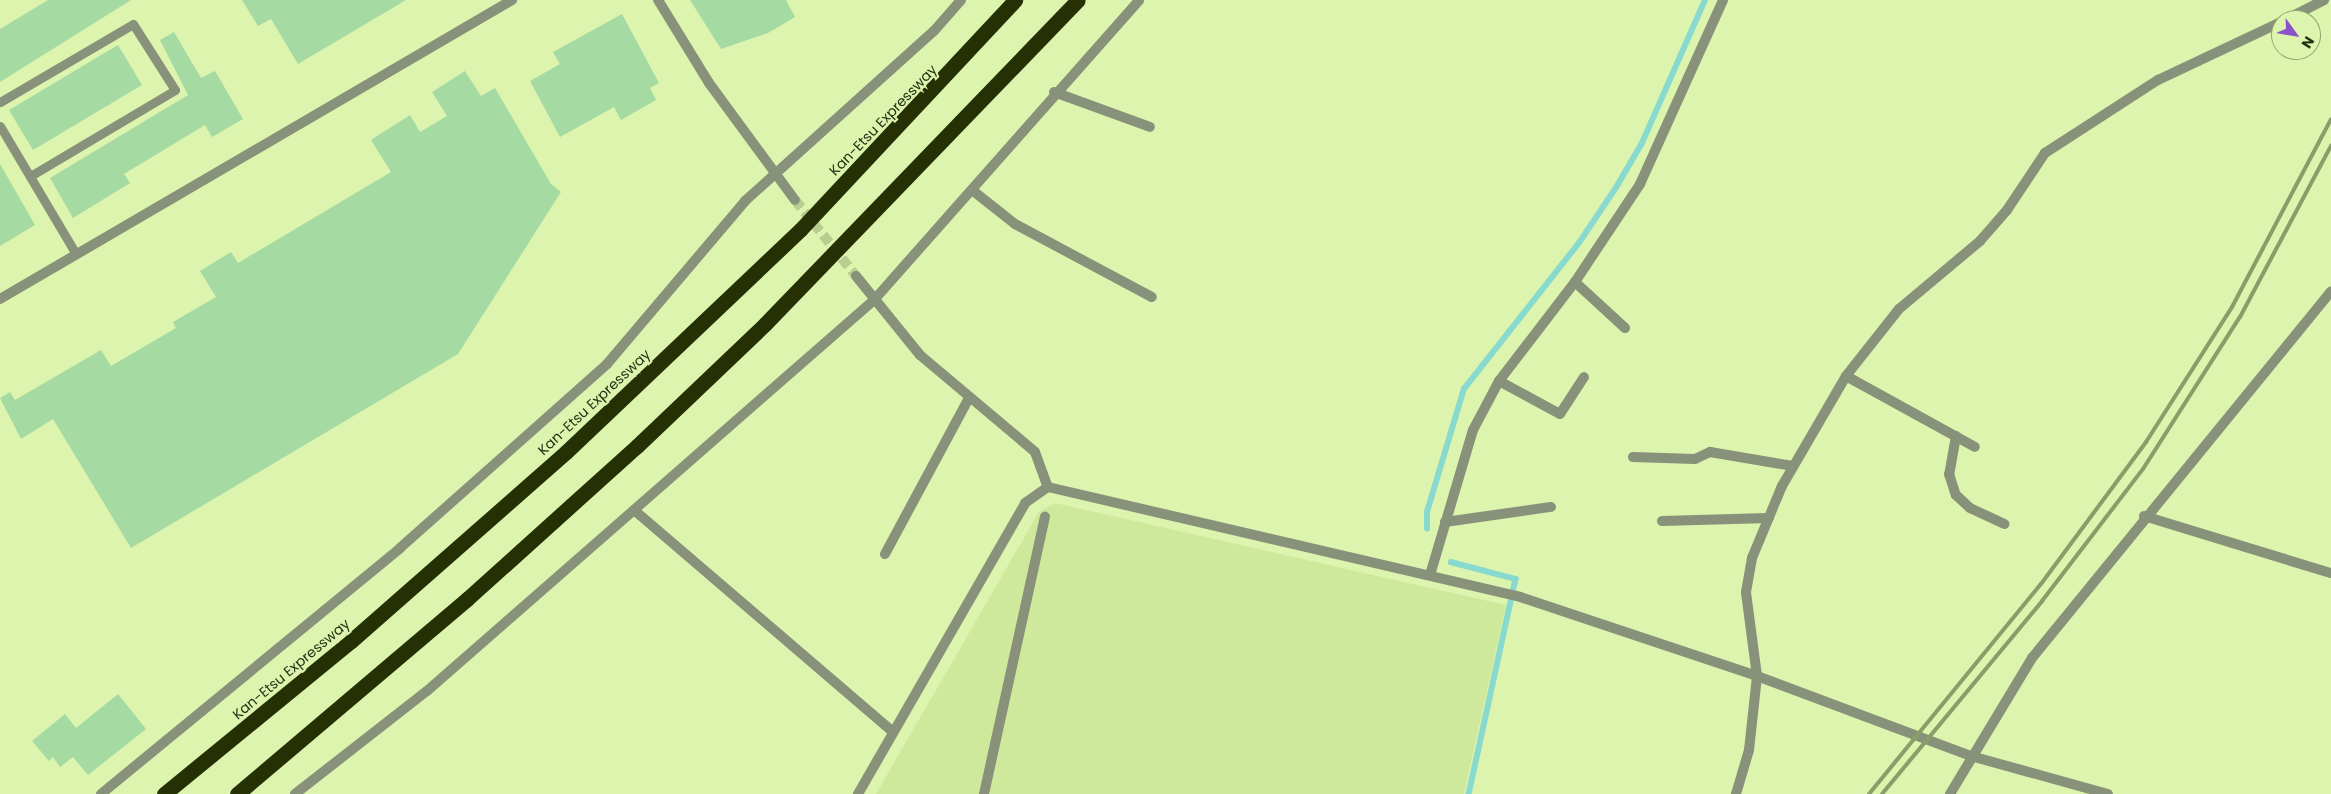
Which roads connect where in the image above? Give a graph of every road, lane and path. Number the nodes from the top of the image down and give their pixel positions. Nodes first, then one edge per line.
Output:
1 (512, 0) edge
2 (658, 0) edge
3 (961, 0) edge
4 (1015, 0) edge
5 (1078, 0) edge
6 (1139, 0) edge
7 (1723, 0) edge
8 (2324, 0) edge
9 (2304, 10) edge
10 (2271, 27) edge
11 (1054, 92) junction
12 (0, 102) edge
13 (0, 126) edge
14 (1150, 127) dead end
15 (774, 174) junction
16 (30, 176) junction
17 (972, 190) junction
18 (795, 200) tunnel mouth
19 (76, 254) junction
20 (856, 276) tunnel mouth
21 (1575, 282) junction
22 (2331, 292) edge
23 (0, 298) edge
24 (1152, 298) dead end
25 (874, 300) junction
26 (1626, 328) dead end
27 (1846, 376) junction
28 (1584, 377) dead end
29 (1499, 381) junction
30 (969, 398) junction
31 (1956, 436) junction
32 (1975, 447) dead end
33 (1633, 457) dead end
34 (1793, 466) junction
35 (1048, 486) junction
36 (1551, 507) dead end
37 (634, 510) junction
38 (2144, 516) junction
39 (1045, 517) dead end
40 (1770, 518) junction
41 (1662, 521) dead end
42 (1445, 522) junction
43 (2005, 524) dead end
44 (885, 554) dead end
45 (2331, 573) edge
46 (1430, 575) junction
47 (1758, 676) junction
48 (893, 732) junction
49 (1971, 756) junction
50 (101, 794) edge
51 (164, 794) edge
52 (237, 794) edge
53 (295, 794) edge
54 (858, 794) edge
55 (984, 794) edge
56 (1736, 794) edge
57 (1950, 794) edge
58 (2108, 794) edge

1 - 19 street
2 - 15 street
3 - 15 street
4 - 51 highway, Kan-Etsu Expressway
5 - 52 highway
6 - 11 street
7 - 21 street
8 - 9 street
10 - 27 street
11 - 14 street
11 - 17 street
12 - 16 lane
13 - 16 lane
15 - 18 street
15 - 50 street
16 - 19 lane
17 - 24 street
17 - 25 street
19 - 23 street
20 - 25 street
21 - 26 street
21 - 29 street
22 - 38 street
25 - 30 street
25 - 37 street
27 - 31 street
27 - 34 street
28 - 29 street
29 - 42 street
30 - 35 street
30 - 44 street
31 - 32 street
31 - 43 street
33 - 34 street
34 - 40 street
35 - 46 street
35 - 48 street
36 - 42 street
37 - 48 street
37 - 53 street
38 - 45 street
38 - 49 street
39 - 55 street
40 - 41 street
40 - 47 street
42 - 46 street
46 - 47 street
47 - 49 street
47 - 56 street
48 - 54 street
49 - 57 street
49 - 58 street

